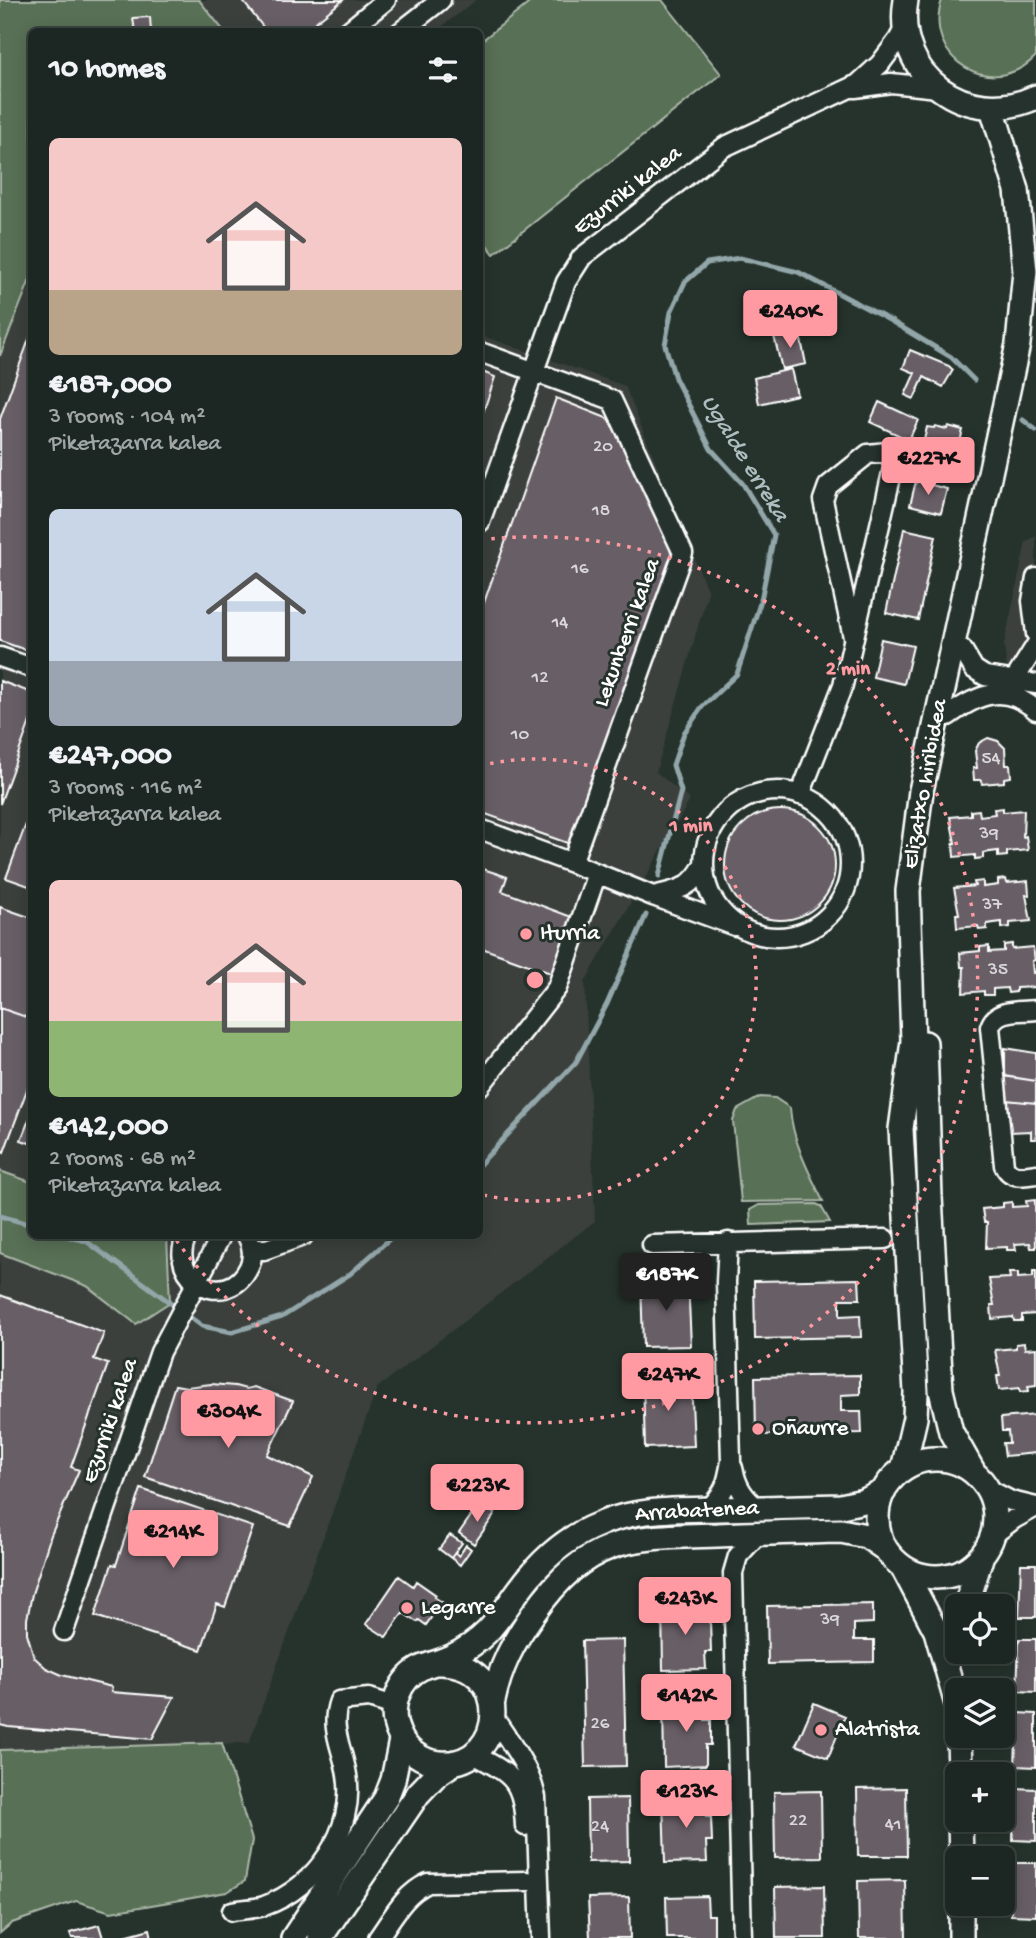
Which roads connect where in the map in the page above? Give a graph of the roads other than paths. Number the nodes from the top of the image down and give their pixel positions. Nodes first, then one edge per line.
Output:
1 (386, 0) edge
2 (441, 0) edge
3 (906, 0) edge
4 (905, 27) junction
5 (352, 28) edge
6 (405, 28) edge
7 (938, 88) junction
8 (845, 91) junction
9 (1036, 97) edge
10 (992, 108) junction
11 (1036, 300) edge
12 (483, 353) edge
13 (534, 372) junction
14 (897, 451) junction
15 (946, 467) dead end
16 (483, 514) edge
17 (1036, 579) edge
18 (1036, 634) edge
19 (853, 637) junction
20 (1036, 645) edge
21 (962, 649) junction
22 (0, 657) edge
23 (28, 667) edge
24 (1015, 679) junction
25 (1036, 684) edge
26 (1028, 701) edge
27 (1036, 710) edge
28 (948, 716) junction
29 (800, 795) junction
30 (483, 830) edge
31 (572, 863) junction
32 (704, 864) junction
33 (597, 873) junction
34 (653, 896) junction
35 (736, 926) junction
36 (1036, 1010) edge
37 (483, 1082) edge
38 (1036, 1174) edge
39 (186, 1239) edge
40 (219, 1239) edge
41 (295, 1239) edge
42 (885, 1239) dead end
43 (249, 1242) edge
44 (727, 1242) junction
45 (652, 1245) dead end
46 (196, 1282) junction
47 (731, 1461) junction
48 (903, 1469) junction
49 (973, 1471) junction
50 (988, 1489) junction
51 (884, 1491) junction
52 (758, 1508) junction
53 (707, 1510) junction
54 (758, 1534) junction
55 (993, 1535) junction
56 (885, 1549) junction
57 (981, 1558) junction
58 (903, 1568) junction
59 (969, 1594) edge
60 (64, 1631) dead end
61 (437, 1663) junction
62 (949, 1678) edge
63 (394, 1706) junction
64 (494, 1709) junction
65 (401, 1740) junction
66 (464, 1758) junction
67 (527, 1881) junction
68 (232, 1910) dead end
69 (961, 1916) edge
70 (293, 1938) edge
71 (320, 1938) edge
72 (378, 1938) edge
73 (529, 1938) edge
74 (541, 1938) edge
75 (742, 1938) edge
76 (961, 1938) edge

1 - 5 street
2 - 6 street
3 - 4 main road
4 - 7 main road
4 - 8 street
7 - 8 street
7 - 10 main road
8 - 13 street, Ezurriki kalea
9 - 10 main road
10 - 48 main road, Elizatxo hiribidea
11 - 21 main road, Elizatxo hiribidea
12 - 13 street, Lekunberri kalea
13 - 16 street, Ezurriki kalea
13 - 31 street, Lekunberri kalea
14 - 15 street
14 - 19 street
14 - 19 street
17 - 18 street
19 - 29 street
20 - 24 street
21 - 24 street
21 - 28 main road, Elizatxo hiribidea
22 - 23 street
24 - 25 street
26 - 27 street
26 - 28 street
28 - 49 main road, Elizatxo hiribidea
29 - 32 street
29 - 35 street
30 - 31 street
31 - 33 street
32 - 34 street
32 - 35 street
33 - 34 street
33 - 37 street
34 - 35 street
36 - 38 street
39 - 46 street
40 - 46 street, Ezurriki kalea
41 - 43 street
42 - 44 street
43 - 46 street
44 - 45 street
44 - 47 street
46 - 60 street, Ezurriki kalea
47 - 52 street
47 - 53 street
48 - 49 main road
48 - 51 main road
49 - 50 main road
50 - 55 main road
50 - 55 street
51 - 52 main road, Arrabatenea
51 - 56 main road
52 - 53 main road, Arrabatenea
53 - 61 main road, Arrabatenea
54 - 56 main road, Arrabatenea
54 - 64 main road, Arrabatenea
54 - 75 street
55 - 57 main road
56 - 58 main road
57 - 58 main road
57 - 59 main road
58 - 62 main road
61 - 63 main road, Arrabatenea
61 - 64 main road
63 - 65 main road
63 - 68 street
64 - 66 main road, Arrabatenea
64 - 74 street
65 - 66 main road
65 - 70 main road
66 - 67 street
66 - 71 main road, Arrabatenea
67 - 72 street
67 - 73 street
69 - 76 main road

